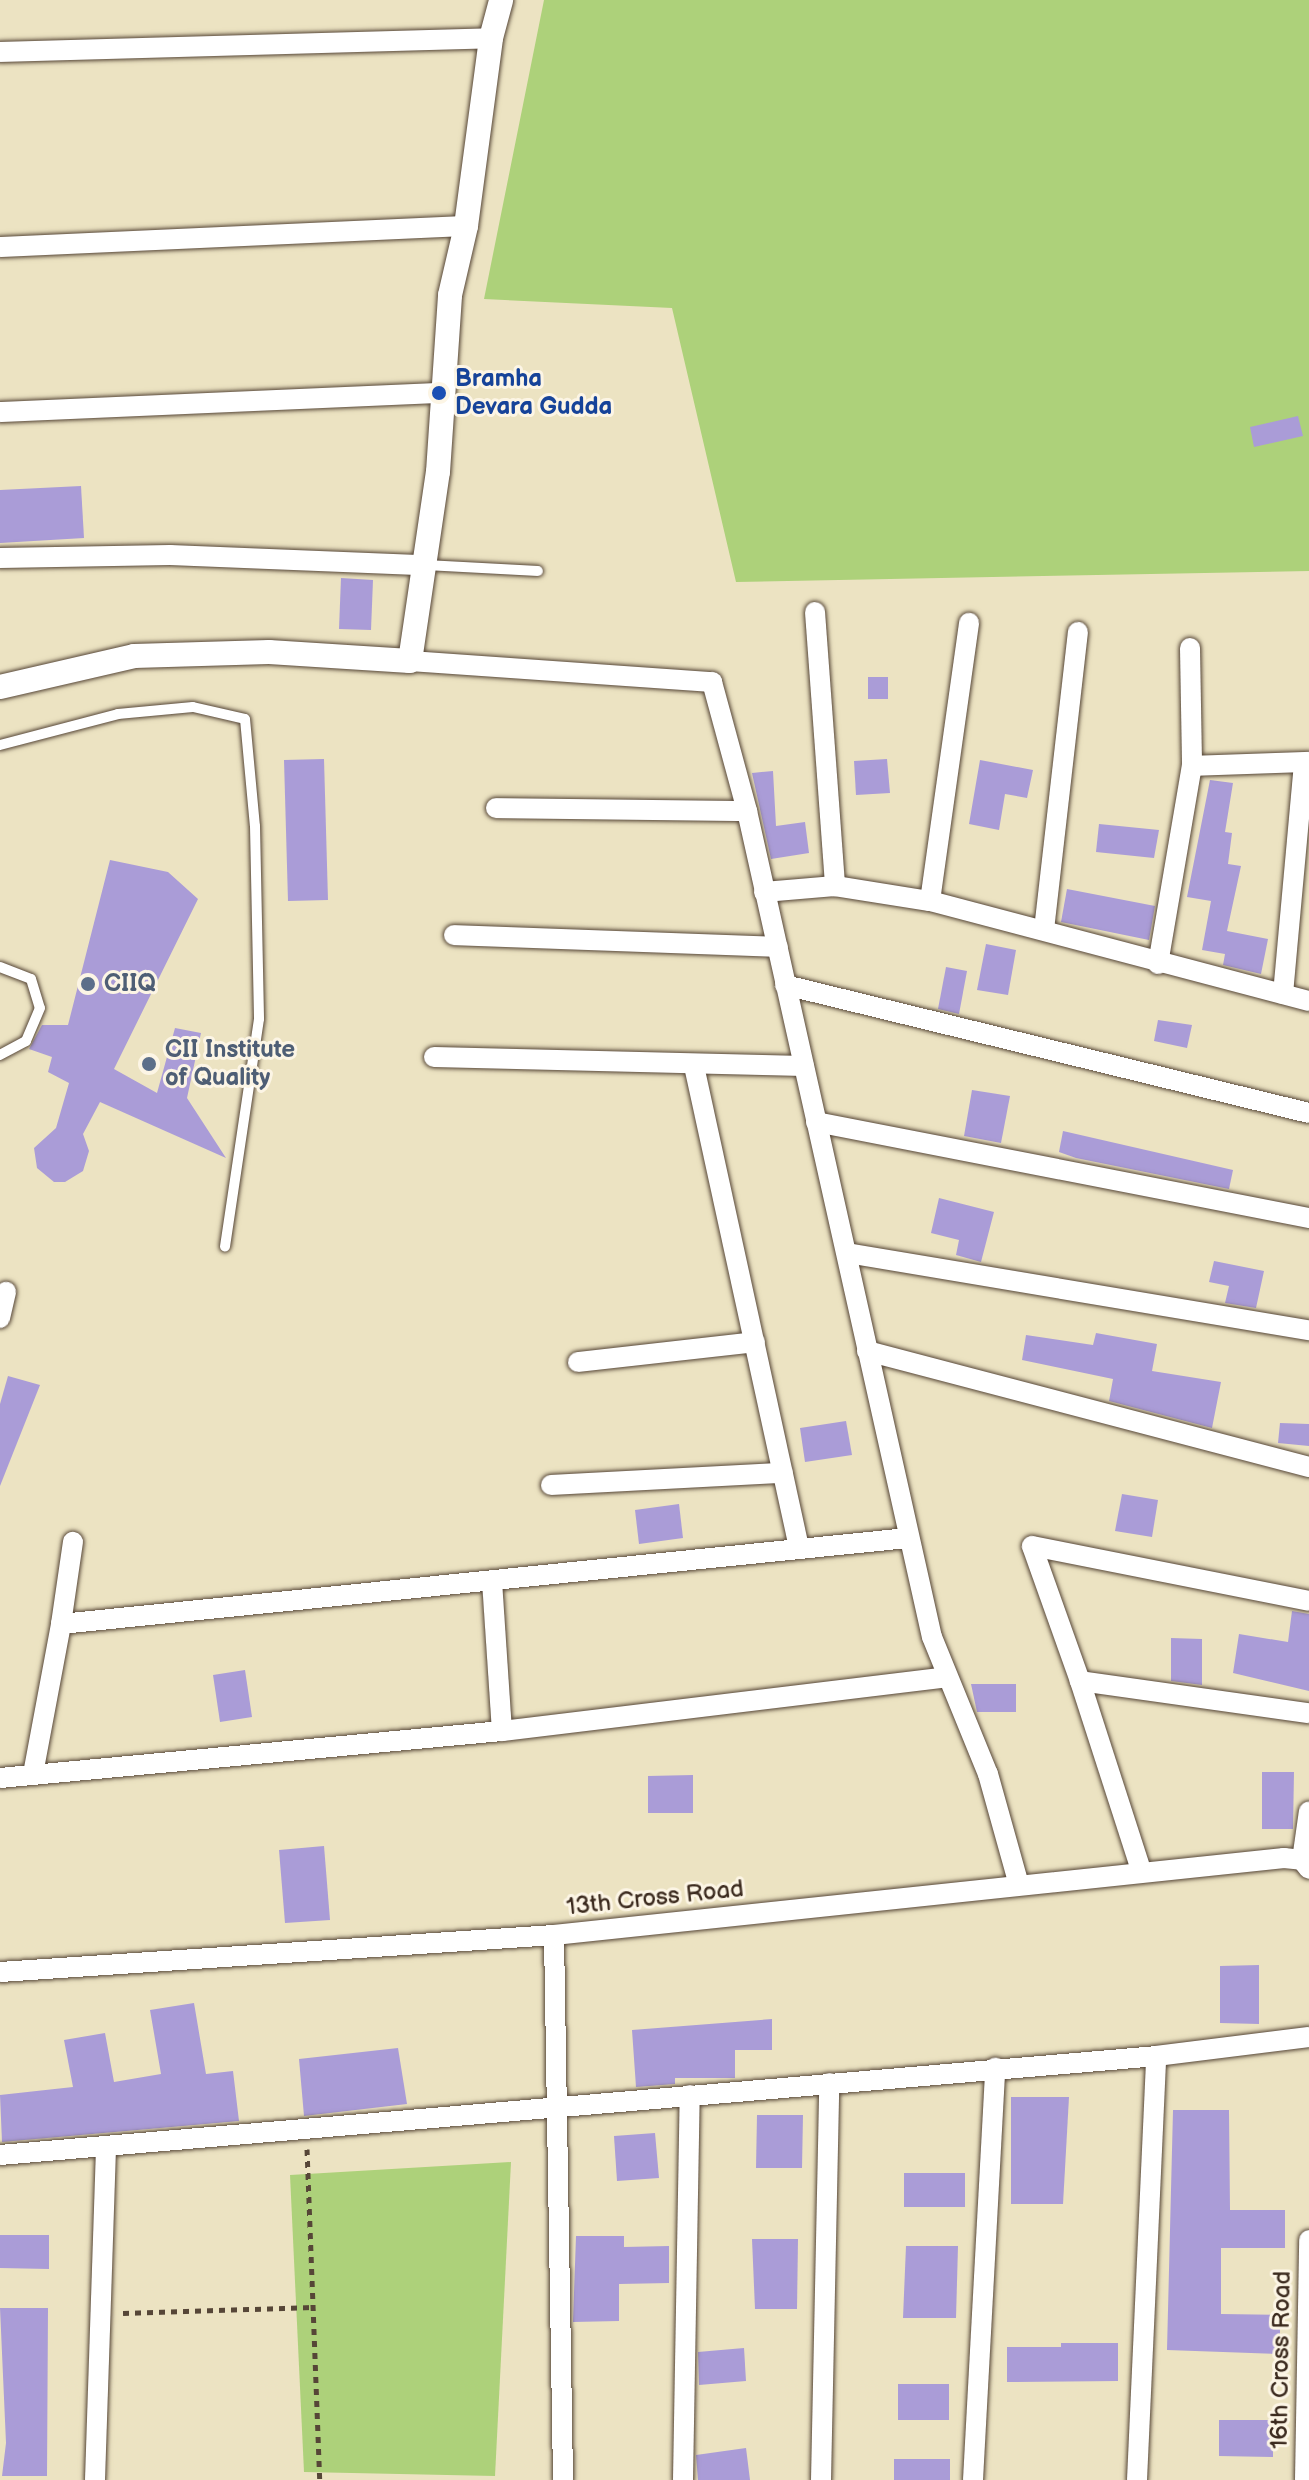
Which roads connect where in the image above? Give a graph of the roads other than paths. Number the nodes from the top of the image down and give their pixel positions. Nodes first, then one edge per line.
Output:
1 (501, 0) edge
2 (491, 38) junction
3 (0, 52) edge
4 (466, 226) junction
5 (0, 247) edge
6 (439, 393) junction
7 (0, 412) edge
8 (0, 558) edge
9 (424, 565) junction
10 (538, 571) dead end
11 (815, 612) dead end
12 (969, 623) dead end
13 (1078, 632) dead end
14 (1190, 648) dead end
15 (410, 661) junction
16 (0, 687) edge
17 (0, 745) edge
18 (1306, 762) edge
19 (1192, 766) junction
20 (496, 808) dead end
21 (747, 811) junction
22 (835, 886) junction
23 (764, 892) junction
24 (930, 901) junction
25 (1044, 930) junction
26 (454, 935) dead end
27 (778, 947) junction
28 (1158, 964) junction
29 (0, 967) edge
30 (785, 985) junction
31 (1283, 994) junction
32 (1309, 1001) edge
33 (0, 1055) edge
34 (434, 1057) dead end
35 (694, 1066) junction
36 (804, 1066) junction
37 (1309, 1113) edge
38 (816, 1122) junction
39 (1309, 1218) edge
40 (225, 1246) dead end
41 (847, 1253) junction
42 (6, 1292) dead end
43 (0, 1318) edge
44 (1309, 1330) edge
45 (755, 1342) junction
46 (867, 1351) junction
47 (578, 1362) dead end
48 (1309, 1467) edge
49 (783, 1473) junction
50 (551, 1485) dead end
51 (908, 1538) junction
52 (73, 1542) dead end
53 (799, 1547) junction
54 (492, 1581) junction
55 (1309, 1601) edge
56 (61, 1624) junction
57 (945, 1677) junction
58 (1080, 1681) junction
59 (1309, 1713) edge
60 (502, 1731) junction
61 (33, 1774) junction
62 (0, 1778) edge
63 (1309, 1811) edge
64 (1305, 1865) edge
65 (1141, 1870) junction
66 (1019, 1885) junction
67 (554, 1935) junction
68 (0, 1972) edge
69 (1309, 2037) edge
70 (1156, 2056) junction
71 (995, 2068) junction
72 (829, 2083) junction
73 (690, 2095) junction
74 (553, 2107) junction
75 (106, 2146) junction
76 (0, 2155) edge
77 (1309, 2240) edge
78 (1308, 2433) edge
79 (95, 2480) edge
80 (107, 2480) edge
81 (563, 2480) edge
82 (683, 2480) edge
83 (821, 2480) edge
84 (973, 2480) edge
85 (1137, 2480) edge
86 (1305, 2480) edge

1 - 2 street
2 - 3 street
2 - 4 street
4 - 5 street
4 - 6 street
6 - 7 street
6 - 9 street
8 - 9 street
9 - 10 lane
9 - 15 street
11 - 22 street
12 - 24 street
13 - 25 street
14 - 19 street
15 - 16 street
15 - 21 street
17 - 40 lane
18 - 19 street
18 - 31 street
19 - 28 street
20 - 21 street
21 - 23 street
22 - 23 street
22 - 24 street
23 - 27 street
24 - 25 street
25 - 28 street
26 - 27 street
27 - 30 street
28 - 31 street
29 - 33 lane
30 - 36 street
30 - 37 street
31 - 32 street
34 - 35 street
35 - 36 street
35 - 45 street
36 - 38 street
38 - 39 street
38 - 41 street
41 - 44 street
41 - 46 street
42 - 43 street
45 - 47 street
45 - 49 street
46 - 48 street
46 - 51 street
49 - 50 street
49 - 53 street
51 - 53 street
51 - 57 street
52 - 56 street
53 - 54 street
54 - 56 street
54 - 60 street
55 - 58 street
56 - 61 street
57 - 60 street
57 - 66 street
58 - 59 street
58 - 65 street
60 - 61 street
61 - 62 street
63 - 64 street
64 - 65 street, 13th Cross Road
65 - 66 street, 13th Cross Road
66 - 67 street, 13th Cross Road
67 - 68 street, 13th Cross Road
67 - 74 street
69 - 70 street
70 - 71 street
70 - 85 street
71 - 72 street
71 - 84 street
72 - 73 street
72 - 83 street
73 - 74 street
73 - 82 street
74 - 75 street
74 - 81 street
75 - 76 street
75 - 79 street
77 - 78 street, 16th Cross Road
78 - 86 street, 16th Cross Road
79 - 80 street

